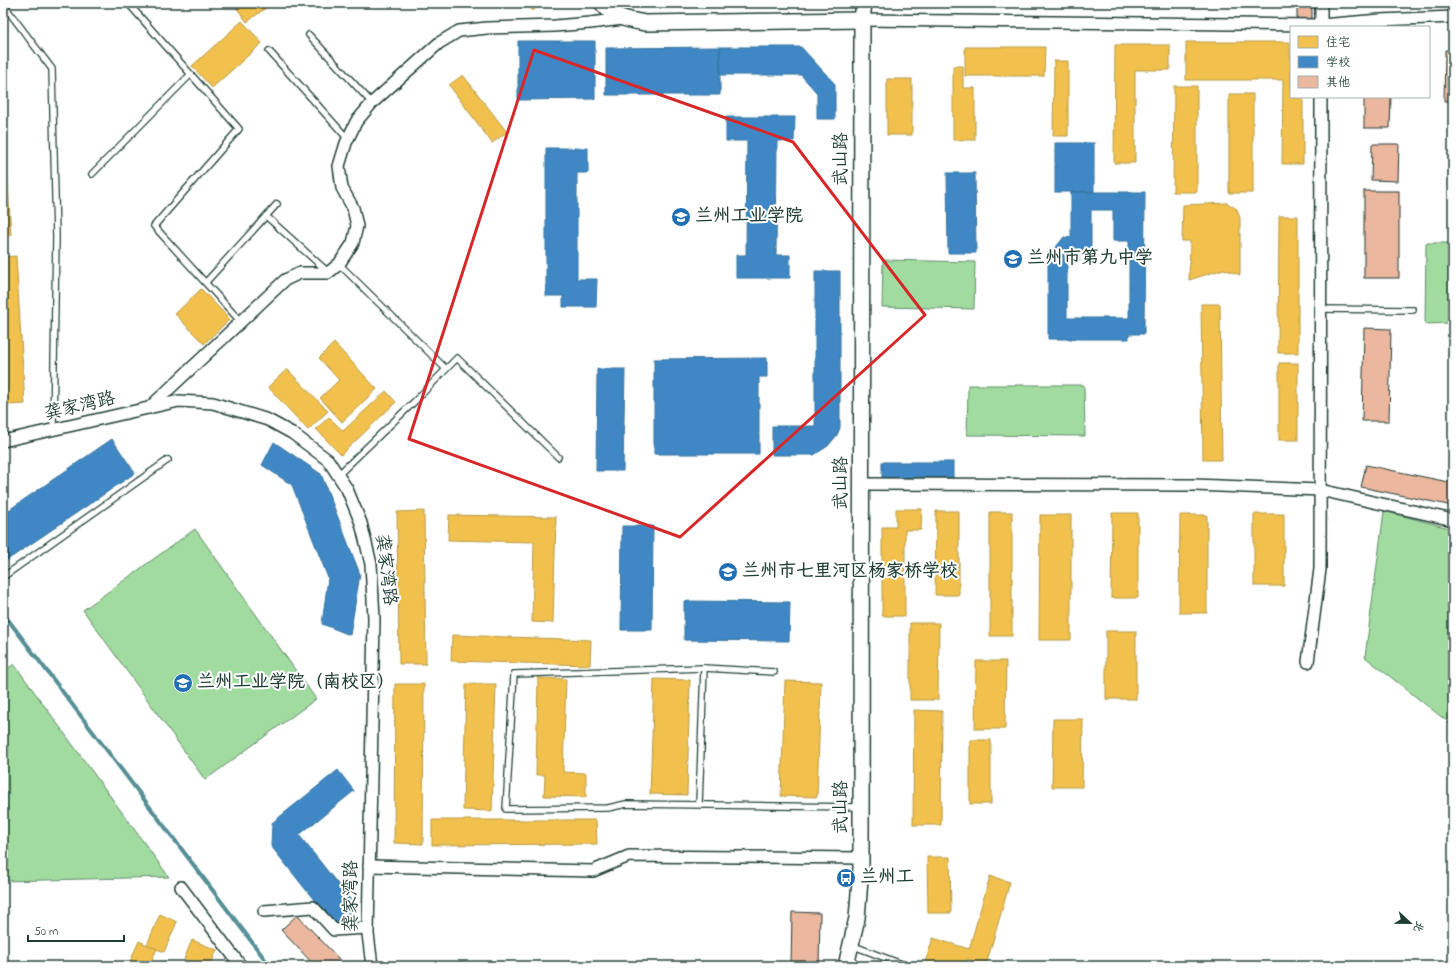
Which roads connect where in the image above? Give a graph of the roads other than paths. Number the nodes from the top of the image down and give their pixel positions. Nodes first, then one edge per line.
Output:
1 (128, 3) edge
2 (602, 3) edge
3 (855, 3) edge
4 (864, 3) edge
5 (1321, 3) edge
6 (3, 4) edge
7 (1453, 17) edge
8 (623, 19) junction
9 (862, 20) junction
10 (1321, 26) edge
11 (310, 35) dead end
12 (269, 51) dead end
13 (191, 74) junction
14 (1321, 98) edge
15 (372, 103) junction
16 (348, 139) junction
17 (92, 174) dead end
18 (277, 204) dead end
19 (266, 216) junction
20 (339, 264) junction
21 (328, 273) junction
22 (206, 282) junction
23 (1320, 309) junction
24 (1413, 310) dead end
25 (242, 322) junction
26 (446, 369) junction
27 (148, 409) junction
28 (53, 430) junction
29 (3, 441) edge
30 (558, 457) dead end
31 (168, 460) dead end
32 (338, 475) junction
33 (860, 484) junction
34 (1320, 490) junction
35 (1453, 520) edge
36 (3, 577) edge
37 (1308, 662) dead end
38 (704, 668) junction
39 (774, 672) dead end
40 (699, 804) junction
41 (860, 807) junction
42 (861, 858) junction
43 (369, 866) junction
44 (181, 887) dead end
45 (264, 911) dead end
46 (368, 928) junction
47 (851, 945) junction
48 (241, 966) edge
49 (372, 966) edge
50 (846, 966) edge
51 (907, 966) edge

1 - 13 lane
2 - 8 main road
3 - 9 main road
4 - 9 main road, 武山路
5 - 10 street
6 - 28 lane
7 - 10 street
8 - 9 main road
8 - 15 street
9 - 10 street
9 - 33 main road, 武山路
11 - 15 lane
12 - 16 lane
13 - 17 lane
13 - 22 lane
14 - 23 street
15 - 16 street
16 - 20 street
18 - 19 lane
19 - 21 lane
19 - 22 lane
20 - 21 street
20 - 26 lane
21 - 25 street
22 - 25 lane
23 - 24 lane
23 - 34 street
25 - 27 street
26 - 30 lane
26 - 32 lane
27 - 28 street, 龚家湾路
27 - 32 street, 龚家湾路
28 - 29 street, 龚家湾路
31 - 36 lane
32 - 43 street, 龚家湾路
33 - 34 street
33 - 41 main road, 武山路
34 - 35 street
34 - 37 street
38 - 39 lane
38 - 40 lane
38 - 40 lane
40 - 41 lane
41 - 42 main road, 武山路
42 - 43 street
42 - 47 main road, 武山路
43 - 46 street, 龚家湾路
44 - 48 street
45 - 46 street
46 - 49 street, 龚家湾路
47 - 50 main road, 武山路
47 - 51 lane

